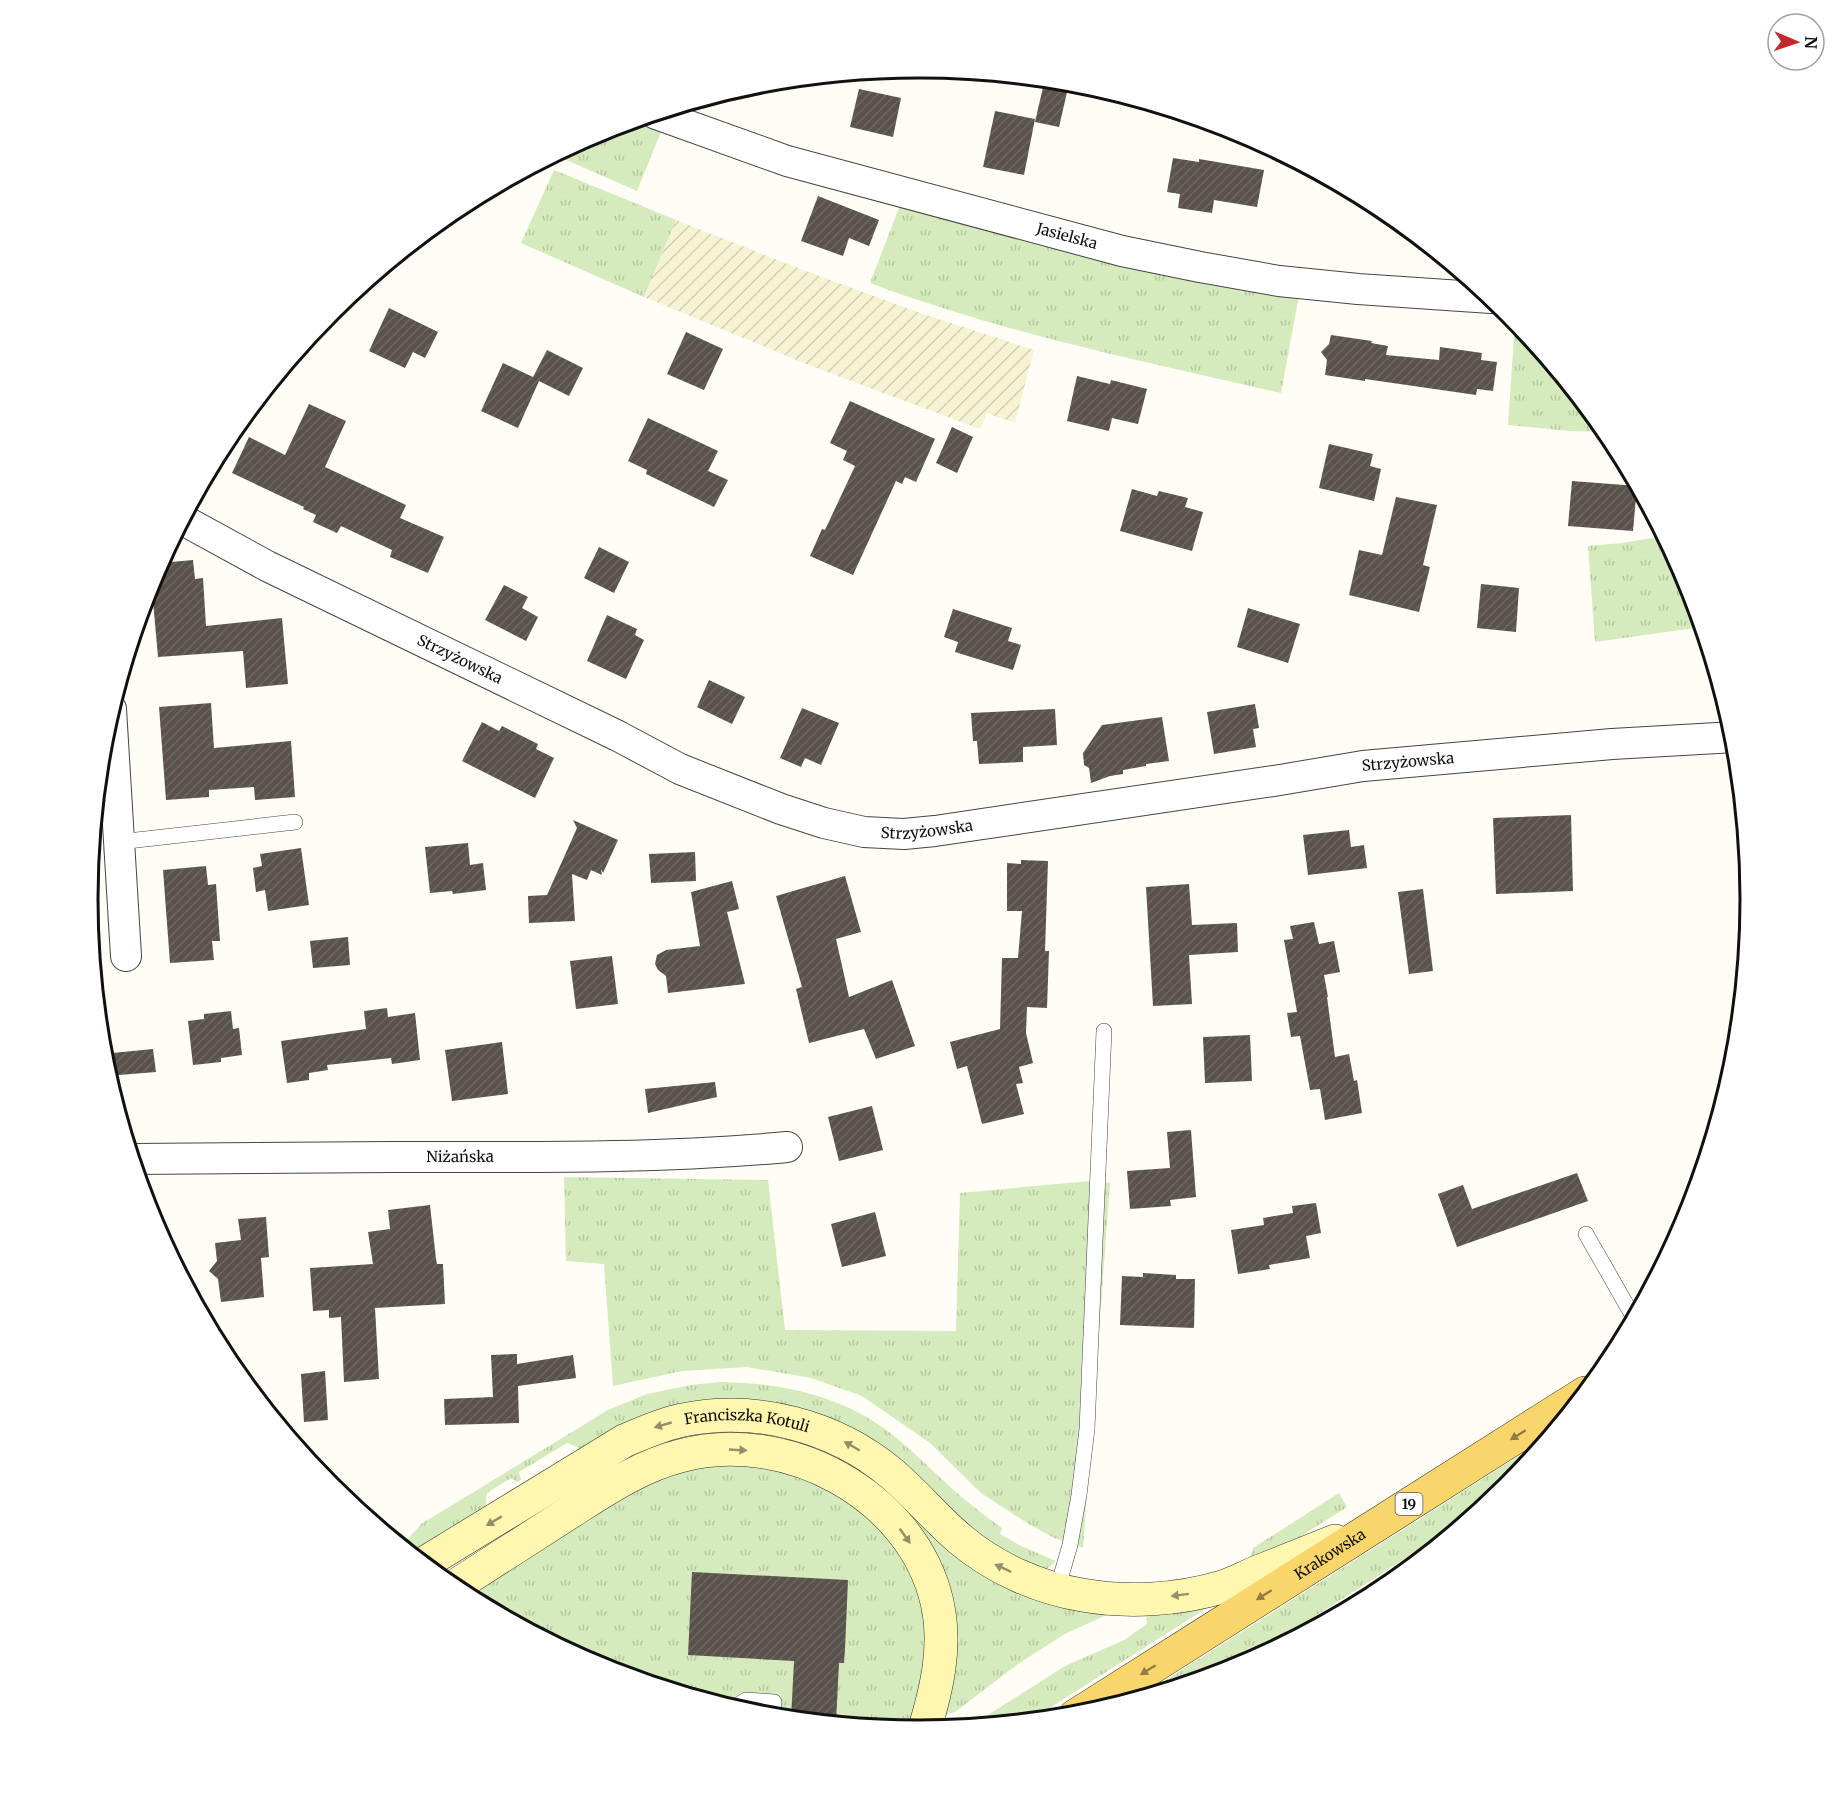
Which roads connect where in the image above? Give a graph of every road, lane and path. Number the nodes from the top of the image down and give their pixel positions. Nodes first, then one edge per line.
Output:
1 (668, 118) edge
2 (1477, 297) edge
3 (189, 523) edge
4 (1725, 738) edge
5 (113, 740) edge
6 (295, 822) dead end
7 (119, 842) junction
8 (126, 956) dead end
9 (1104, 1031) dead end
10 (787, 1147) dead end
11 (139, 1159) edge
12 (1586, 1234) dead end
13 (1630, 1310) edge
14 (1568, 1404) edge
15 (569, 1473) junction
16 (586, 1502) junction
17 (1374, 1526) junction
18 (430, 1559) edge
19 (462, 1582) edge
20 (1057, 1590) junction
21 (1100, 1700) edge
22 (744, 1702) edge
23 (774, 1707) edge
24 (927, 1721) edge

1 - 2 street, Jasielska
3 - 4 street, Strzyżowska
5 - 7 street
6 - 7 lane
7 - 8 street
9 - 20 lane
10 - 11 street, Niżańska
12 - 13 lane
14 -> 17 main road, Krakowska / 19
15 - 16 street
15 -> 18 street, Franciszka Kotuli
20 -> 15 street, Franciszka Kotuli
16 - 19 street
16 -> 24 street
17 -> 20 street, Franciszka Kotuli
17 -> 21 main road, Krakowska / 19
22 - 23 lane

